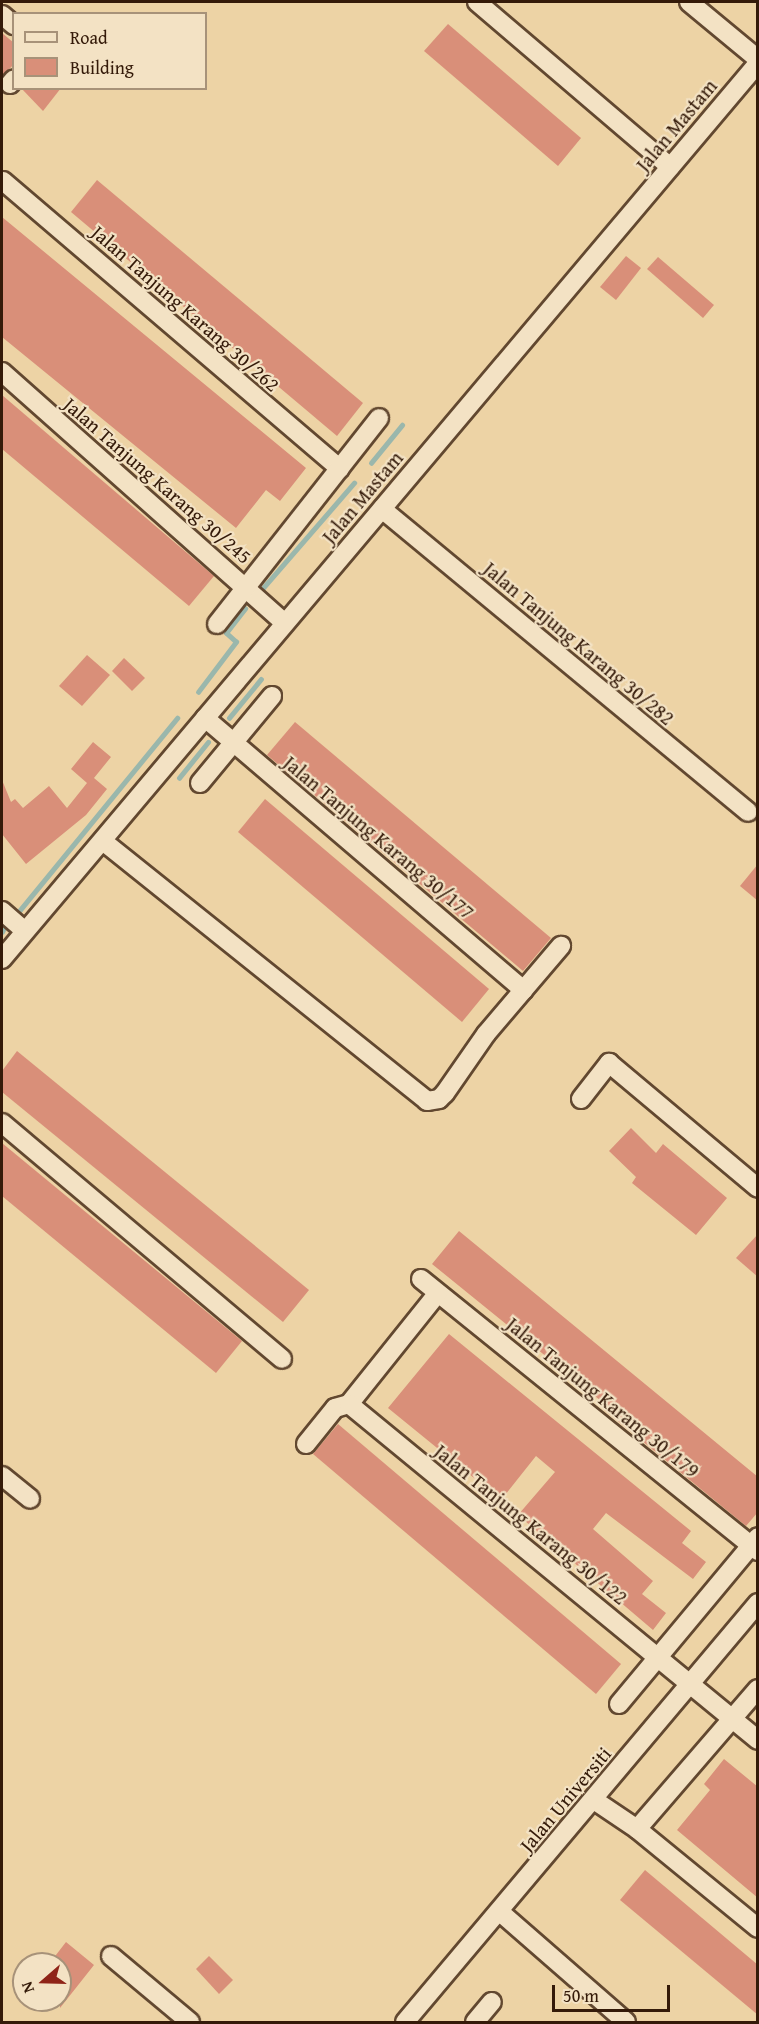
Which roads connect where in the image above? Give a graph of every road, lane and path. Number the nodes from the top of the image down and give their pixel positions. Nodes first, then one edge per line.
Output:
1 (477, 2) edge
2 (689, 2) edge
3 (758, 61) edge
4 (670, 167) junction
5 (3, 182) dead end
6 (2, 372) edge
7 (379, 418) dead end
8 (340, 469) junction
9 (382, 509) junction
10 (247, 588) junction
11 (285, 623) junction
12 (217, 624) dead end
13 (272, 696) dead end
14 (205, 718) junction
15 (234, 743) junction
16 (200, 783) dead end
17 (748, 812) dead end
18 (104, 842) junction
19 (2, 911) edge
20 (25, 932) junction
21 (561, 946) dead end
22 (2, 958) edge
23 (524, 990) junction
24 (581, 1099) dead end
25 (2, 1123) edge
26 (758, 1188) edge
27 (421, 1279) dead end
28 (438, 1293) junction
29 (282, 1359) dead end
30 (346, 1404) junction
31 (306, 1444) dead end
32 (2, 1476) edge
33 (30, 1499) dead end
34 (755, 1544) edge
35 (758, 1602) edge
36 (659, 1657) junction
37 (691, 1684) junction
38 (758, 1689) edge
39 (619, 1704) dead end
40 (733, 1720) junction
41 (758, 1740) edge
42 (594, 1800) junction
43 (637, 1828) junction
44 (500, 1912) junction
45 (758, 1928) edge
46 (111, 1956) dead end
47 (492, 2002) dead end
48 (190, 2022) edge
49 (408, 2022) edge
50 (475, 2022) edge
51 (626, 2022) edge

1 - 4 street
2 - 3 street
3 - 4 street, Jalan Mastam
4 - 9 street, Jalan Mastam
5 - 8 street, Jalan Tanjung Karang 30/262
6 - 10 street, Jalan Tanjung Karang 30/245
7 - 8 street
8 - 10 street
9 - 11 street, Jalan Mastam
9 - 17 street, Jalan Tanjung Karang 30/282
10 - 11 street, Jalan Tanjung Karang 30/245
10 - 12 street
11 - 14 street, Jalan Mastam
13 - 15 street
14 - 15 street, Jalan Tanjung Karang 30/177
14 - 18 street, Jalan Mastam
15 - 16 street
15 - 23 street, Jalan Tanjung Karang 30/177
18 - 20 street, Jalan Mastam
18 - 23 street
19 - 20 street
20 - 22 street, Jalan Mastam
21 - 23 street
24 - 26 street
25 - 29 street
27 - 28 street, Jalan Tanjung Karang 30/179
28 - 30 street
28 - 34 street, Jalan Tanjung Karang 30/179
30 - 31 street
30 - 36 street, Jalan Tanjung Karang 30/122
32 - 33 street
34 - 36 street
35 - 37 street, Jalan Universiti
36 - 37 street, Jalan Tanjung Karang 30/122
36 - 39 street
37 - 40 street, Jalan Tanjung Karang 30/122
37 - 42 street, Jalan Universiti
38 - 40 street
40 - 41 street, Jalan Tanjung Karang 30/122
40 - 43 street
42 - 43 street
42 - 44 street, Jalan Universiti
43 - 45 street
44 - 49 street, Jalan Universiti
44 - 51 street
46 - 48 street
47 - 50 street

